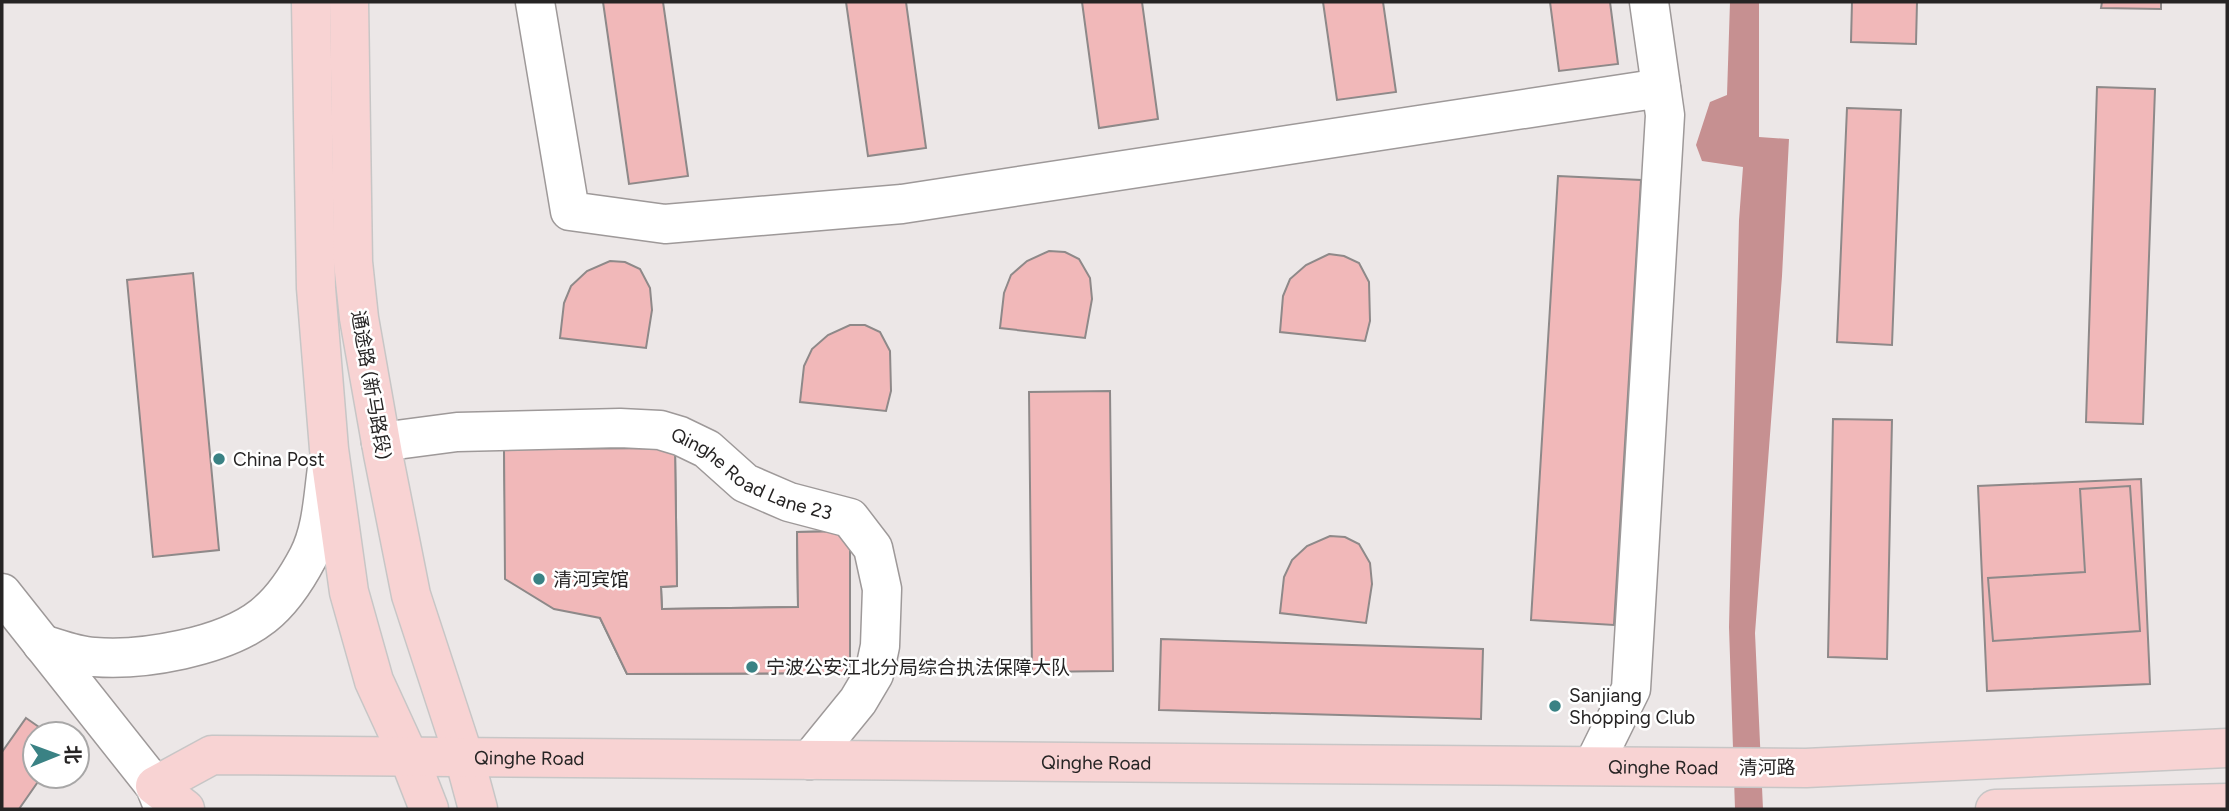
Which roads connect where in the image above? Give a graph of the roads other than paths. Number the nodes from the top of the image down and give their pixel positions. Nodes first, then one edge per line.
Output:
1 (311, 2) edge
2 (349, 2) edge
3 (535, 2) edge
4 (1649, 2) edge
5 (1661, 88) junction
6 (381, 442) junction
7 (329, 449) junction
8 (2, 593) edge
9 (42, 643) junction
10 (2227, 748) edge
11 (408, 755) junction
12 (464, 757) junction
13 (810, 760) junction
14 (1594, 764) junction
15 (1729, 767) joint
16 (151, 801) edge
17 (2227, 803) edge
18 (185, 809) edge
19 (429, 809) edge
20 (478, 809) edge
21 (1996, 809) edge

1 - 7 main road, 通途路 (新马路段)
2 - 6 main road, 通途路 (新马路段)
3 - 5 street
4 - 5 street
5 - 14 street
6 - 12 main road, 通途路 (新马路段)
6 - 13 street, Qinghe Road Lane 23
7 - 9 street
7 - 11 main road, 通途路 (新马路段)
8 - 9 street
9 - 16 street
10 - 15 main road, 清河路
11 - 12 main road, Qinghe Road
11 - 16 main road, Qinghe Road
11 - 19 main road, 通途路 (新马路段)
12 - 13 main road, Qinghe Road
12 - 20 main road, 通途路 (新马路段)
13 - 14 main road, Qinghe Road
14 - 15 main road, Qinghe Road
16 - 18 main road
17 - 21 main road

